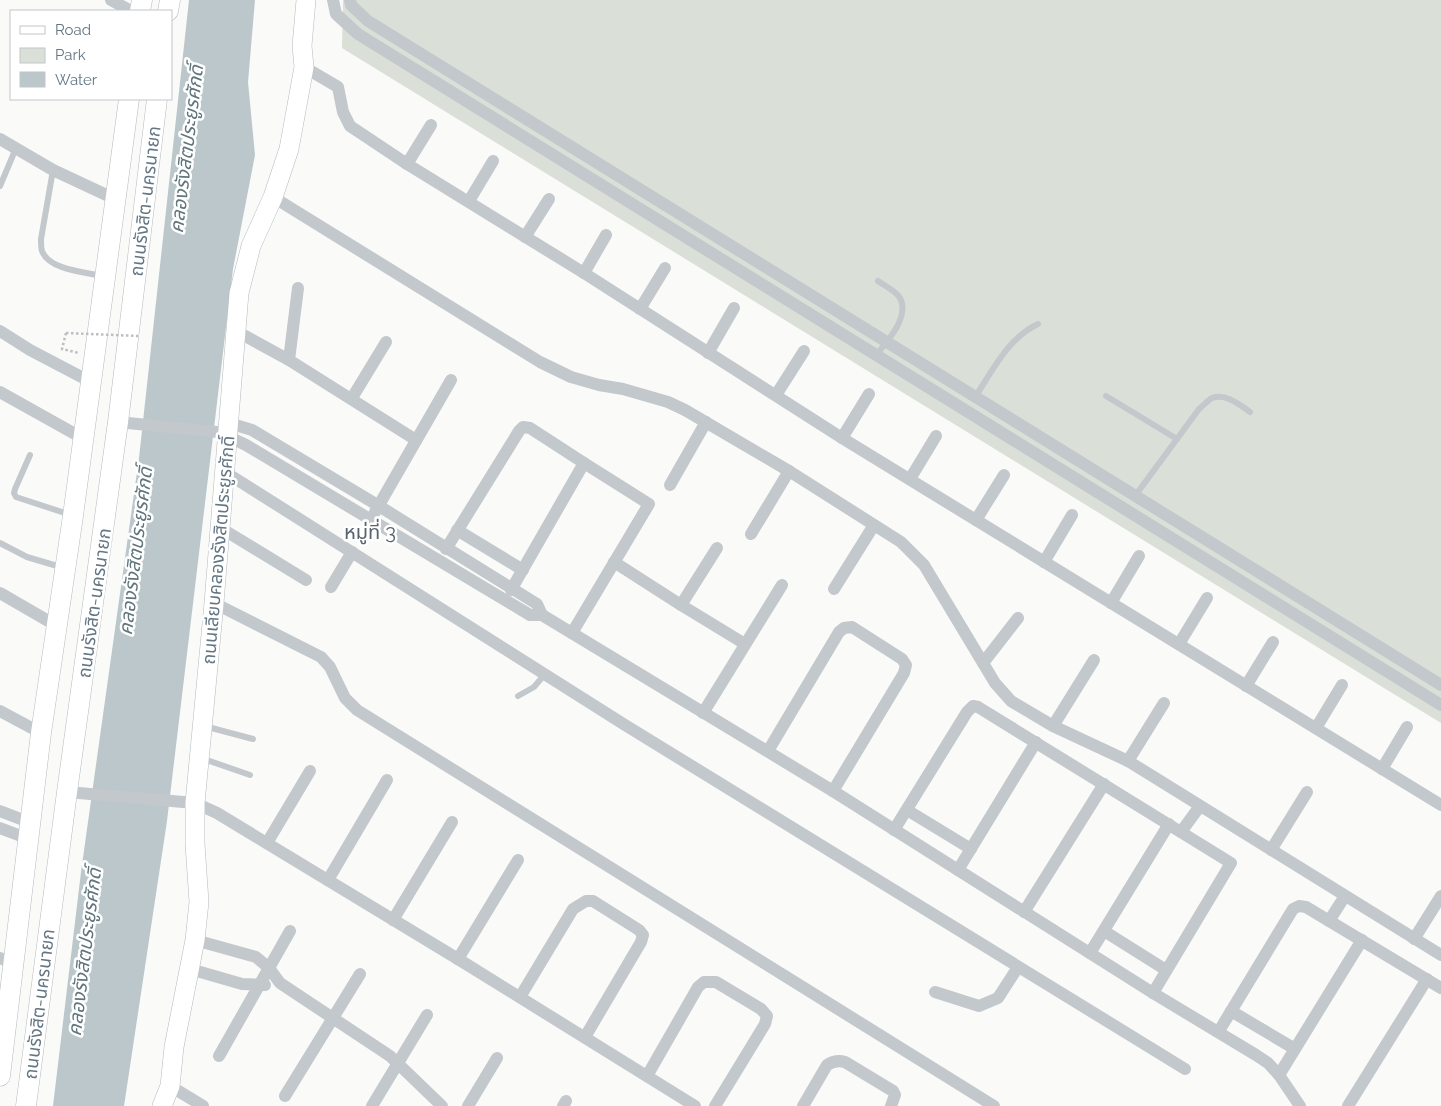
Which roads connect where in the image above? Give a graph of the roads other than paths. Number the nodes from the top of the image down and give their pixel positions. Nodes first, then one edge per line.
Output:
1 (111, 0) edge
2 (306, 0) edge
3 (333, 0) edge
4 (350, 0) edge
5 (129, 10) edge
6 (304, 67) junction
7 (485, 93) junction
8 (128, 100) edge
9 (157, 100) edge
10 (476, 108) junction
11 (431, 125) dead end
12 (0, 139) edge
13 (16, 148) junction
14 (493, 161) dead end
15 (408, 164) junction
16 (53, 170) junction
17 (1, 179) edge
18 (0, 186) edge
19 (273, 197) junction
20 (115, 198) junction
21 (548, 198) dead end
22 (469, 201) junction
23 (682, 217) junction
24 (673, 231) junction
25 (606, 235) dead end
26 (525, 237) junction
27 (665, 268) dead end
28 (584, 273) junction
29 (104, 276) junction
30 (878, 281) dead end
31 (298, 288) dead end
32 (734, 308) dead end
33 (640, 309) junction
34 (1038, 324) dead end
35 (0, 331) edge
36 (236, 331) junction
37 (386, 342) dead end
38 (886, 342) junction
39 (804, 351) dead end
40 (708, 353) junction
41 (876, 356) junction
42 (289, 360) junction
43 (451, 380) dead end
44 (91, 382) junction
45 (0, 392) edge
46 (869, 394) dead end
47 (776, 395) junction
48 (1106, 396) dead end
49 (975, 397) junction
50 (352, 398) junction
51 (1250, 412) dead end
52 (706, 422) junction
53 (122, 423) junction
54 (225, 431) junction
55 (936, 436) dead end
56 (842, 438) junction
57 (84, 439) junction
58 (1176, 439) junction
59 (416, 440) junction
60 (30, 455) dead end
61 (584, 463) junction
62 (1091, 469) junction
63 (224, 472) junction
64 (789, 472) junction
65 (1004, 475) dead end
66 (910, 479) junction
67 (1082, 484) junction
68 (670, 485) dead end
69 (1135, 496) junction
70 (379, 506) junction
71 (1072, 515) dead end
72 (73, 516) junction
73 (370, 520) junction
74 (976, 520) junction
75 (874, 525) junction
76 (219, 528) junction
77 (457, 530) junction
78 (751, 534) dead end
79 (70, 539) junction
80 (0, 543) edge
81 (102, 543) junction
82 (717, 548) dead end
83 (446, 549) junction
84 (352, 552) junction
85 (1140, 556) dead end
86 (614, 562) junction
87 (1044, 562) junction
88 (65, 568) junction
89 (523, 570) junction
90 (306, 580) dead end
91 (782, 585) dead end
92 (330, 587) dead end
93 (834, 589) dead end
94 (511, 590) junction
95 (0, 593) edge
96 (1299, 597) junction
97 (1207, 598) dead end
98 (1111, 602) junction
99 (214, 603) junction
100 (681, 605) junction
101 (1290, 612) junction
102 (542, 615) junction
103 (1018, 618) dead end
104 (57, 626) junction
105 (572, 633) junction
106 (1273, 642) dead end
107 (745, 644) junction
108 (1179, 644) junction
109 (1094, 660) dead end
110 (983, 663) junction
111 (545, 674) junction
112 (1342, 685) dead end
113 (1441, 685) edge
114 (1246, 686) junction
115 (518, 696) dead end
116 (1164, 703) dead end
117 (1441, 705) edge
118 (0, 711) edge
119 (703, 713) junction
120 (203, 725) junction
121 (1053, 726) junction
122 (1407, 727) dead end
123 (1316, 728) junction
124 (41, 733) junction
125 (253, 739) dead end
126 (1036, 742) junction
127 (768, 752) junction
128 (200, 758) junction
129 (1128, 761) junction
130 (1382, 769) junction
131 (310, 771) dead end
132 (250, 775) dead end
133 (388, 780) dead end
134 (1104, 784) junction
135 (833, 791) junction
136 (1307, 792) dead end
137 (73, 793) junction
138 (187, 803) junction
139 (1441, 805) edge
140 (1200, 806) junction
141 (907, 810) junction
142 (0, 811) edge
143 (452, 822) dead end
144 (1169, 824) junction
145 (0, 828) edge
146 (894, 830) junction
147 (30, 831) junction
148 (1180, 832) junction
149 (267, 843) junction
150 (970, 849) junction
151 (1271, 850) junction
152 (518, 860) dead end
153 (958, 870) junction
154 (328, 880) junction
155 (1345, 896) junction
156 (1441, 896) edge
157 (1024, 912) junction
158 (393, 920) junction
159 (1329, 921) junction
160 (290, 931) dead end
161 (1104, 931) junction
162 (1414, 939) junction
163 (195, 940) junction
164 (1362, 940) junction
165 (1090, 953) junction
166 (1441, 955) edge
167 (458, 959) junction
168 (7, 961) edge
169 (1018, 967) junction
170 (269, 968) junction
171 (190, 969) junction
172 (1166, 970) junction
173 (360, 974) dead end
174 (1427, 980) junction
175 (280, 983) junction
176 (260, 985) junction
177 (1441, 988) edge
178 (935, 992) dead end
179 (1153, 993) junction
180 (520, 997) junction
181 (1231, 1011) junction
182 (427, 1015) dead end
183 (333, 1018) junction
184 (1219, 1031) junction
185 (585, 1037) junction
186 (1295, 1049) junction
187 (219, 1056) dead end
188 (497, 1058) dead end
189 (398, 1063) junction
190 (1185, 1068) dead end
191 (1279, 1075) junction
192 (0, 1076) edge
193 (647, 1076) junction
194 (170, 1086) junction
195 (285, 1096) dead end
196 (26, 1106) edge
197 (162, 1106) edge
198 (203, 1106) edge
199 (372, 1106) edge
200 (442, 1106) edge
201 (468, 1106) edge
202 (694, 1106) edge
203 (715, 1106) edge
204 (803, 1106) edge
205 (891, 1106) edge
206 (994, 1106) edge
207 (1300, 1106) edge
208 (1348, 1106) edge

1 - 5 street
2 - 6 street, ถนนเลียบคลองรังสิตประยูรศักดิ์
3 - 10 street
4 - 7 street
6 - 15 street
6 - 19 street, ถนนเลียบคลองรังสิตประยูรศักดิ์
7 - 10 street
7 - 23 street
8 - 20 main road, ถนนรังสิต-นครนายก
9 - 53 main road, ถนนรังสิต-นครนายก
10 - 24 street
11 - 15 street
12 - 13 street
13 - 16 street
13 - 17 lane
14 - 22 street
15 - 22 street
16 - 20 street
16 - 29 lane
17 - 18 lane
19 - 36 street, ถนนเลียบคลองรังสิตประยูรศักดิ์
19 - 52 street
20 - 29 main road, ถนนรังสิต-นครนายก
21 - 26 street
22 - 26 street
23 - 24 street
23 - 38 street
24 - 41 street
25 - 28 street
26 - 28 street
27 - 33 street
28 - 33 street
29 - 44 main road, ถนนรังสิต-นครนายก
30 - 38 lane
31 - 42 street
32 - 40 street
33 - 40 street
34 - 49 lane
35 - 44 street
36 - 42 street
36 - 54 street, ถนนเลียบคลองรังสิตประยูรศักดิ์
37 - 50 street
38 - 41 lane
38 - 49 street
39 - 47 street
40 - 47 street
41 - 67 street
42 - 50 street
43 - 59 street
44 - 57 main road, ถนนรังสิต-นครนายก
45 - 57 street
46 - 56 street
47 - 56 street
48 - 58 lane
49 - 62 street
50 - 59 street
51 - 58 lane
52 - 64 street
52 - 68 street
53 - 54 street
53 - 81 main road, ถนนรังสิต-นครนายก
54 - 63 street, ถนนเลียบคลองรังสิตประยูรศักดิ์
54 - 70 street
54 - 73 street
55 - 66 street
56 - 66 street
57 - 72 main road, ถนนรังสิต-นครนายก
58 - 69 lane
59 - 70 street
60 - 72 lane
61 - 77 street
61 - 86 street
61 - 89 street
62 - 67 street
62 - 69 street
63 - 76 street, ถนนเลียบคลองรังสิตประยูรศักดิ์
63 - 84 street
64 - 75 street
64 - 78 street
65 - 74 street
66 - 74 street
67 - 101 street
69 - 96 street
70 - 73 street
70 - 83 street
71 - 87 street
72 - 79 main road, ถนนรังสิต-นครนายก
73 - 102 street
74 - 87 street
75 - 93 street
75 - 110 street
76 - 90 street
76 - 99 street, ถนนเลียบคลองรังสิตประยูรศักดิ์
77 - 83 street
77 - 89 street
79 - 81 main road
79 - 88 main road, ถนนรังสิต-นครนายก
80 - 88 lane
81 - 137 main road, ถนนรังสิต-นครนายก
82 - 100 street
83 - 94 street
84 - 92 street
84 - 111 street
85 - 98 street
86 - 100 street
86 - 105 street
87 - 98 street
88 - 104 main road, ถนนรังสิต-นครนายก
89 - 94 street
91 - 107 street
94 - 102 street
95 - 104 street
96 - 101 street
96 - 113 street
97 - 108 street
98 - 108 street
99 - 120 street, ถนนเลียบคลองรังสิตประยูรศักดิ์
99 - 206 street
100 - 107 street
101 - 117 street
102 - 105 street
103 - 110 street
104 - 124 main road, ถนนรังสิต-นครนายก
105 - 119 street
106 - 114 street
107 - 119 street
108 - 114 street
109 - 121 street
110 - 121 street
111 - 115 lane
111 - 169 street
112 - 123 street
114 - 123 street
116 - 129 street
118 - 124 street
119 - 127 street
120 - 125 lane
120 - 128 street, ถนนเลียบคลองรังสิตประยูรศักดิ์
121 - 129 street
122 - 130 street
123 - 130 street
124 - 147 main road, ถนนรังสิต-นครนายก
126 - 134 street
126 - 141 street
126 - 150 street
127 - 135 street
127 - 135 street
128 - 132 lane
128 - 138 street, ถนนเลียบคลองรังสิตประยูรศักดิ์
129 - 140 street
130 - 139 street
131 - 149 street
133 - 154 street
134 - 144 street
134 - 157 street
135 - 146 street
136 - 151 street
137 - 138 street
137 - 196 main road, ถนนรังสิต-นครนายก
138 - 149 street
138 - 163 street, ถนนเลียบคลองรังสิตประยูรศักดิ์
140 - 148 street
140 - 151 street
141 - 146 street
141 - 150 street
142 - 147 street
143 - 158 street
144 - 148 street
144 - 161 street
145 - 147 street
146 - 153 street
147 - 168 main road, ถนนรังสิต-นครนายก
148 - 172 street
149 - 154 street
150 - 153 street
151 - 155 street
152 - 167 street
153 - 157 street
154 - 158 street
155 - 159 street
155 - 162 street
156 - 162 street
157 - 165 street
158 - 167 street
159 - 164 street
159 - 181 street
160 - 170 street
161 - 165 street
161 - 172 street
162 - 166 street
163 - 170 street
163 - 171 street, ถนนเลียบคลองรังสิตประยูรศักดิ์
164 - 174 street
164 - 186 street
165 - 179 street
167 - 180 street
168 - 192 main road, ถนนรังสิต-นครนายก
169 - 178 street
169 - 190 street
170 - 175 street
170 - 176 street
171 - 176 street
171 - 194 street, ถนนเลียบคลองรังสิตประยูรศักดิ์
172 - 179 street
173 - 183 street
174 - 177 street
174 - 208 street
175 - 176 street
175 - 183 street
176 - 187 street
179 - 184 street
180 - 185 street
180 - 185 street
181 - 184 street
181 - 186 street
182 - 189 street
183 - 189 street
183 - 195 street
184 - 191 street
185 - 193 street
186 - 191 street
188 - 201 street
189 - 199 street
189 - 200 street
191 - 207 street
193 - 202 street
193 - 203 street
194 - 197 street, ถนนเลียบคลองรังสิตประยูรศักดิ์
194 - 198 street
204 - 205 street

